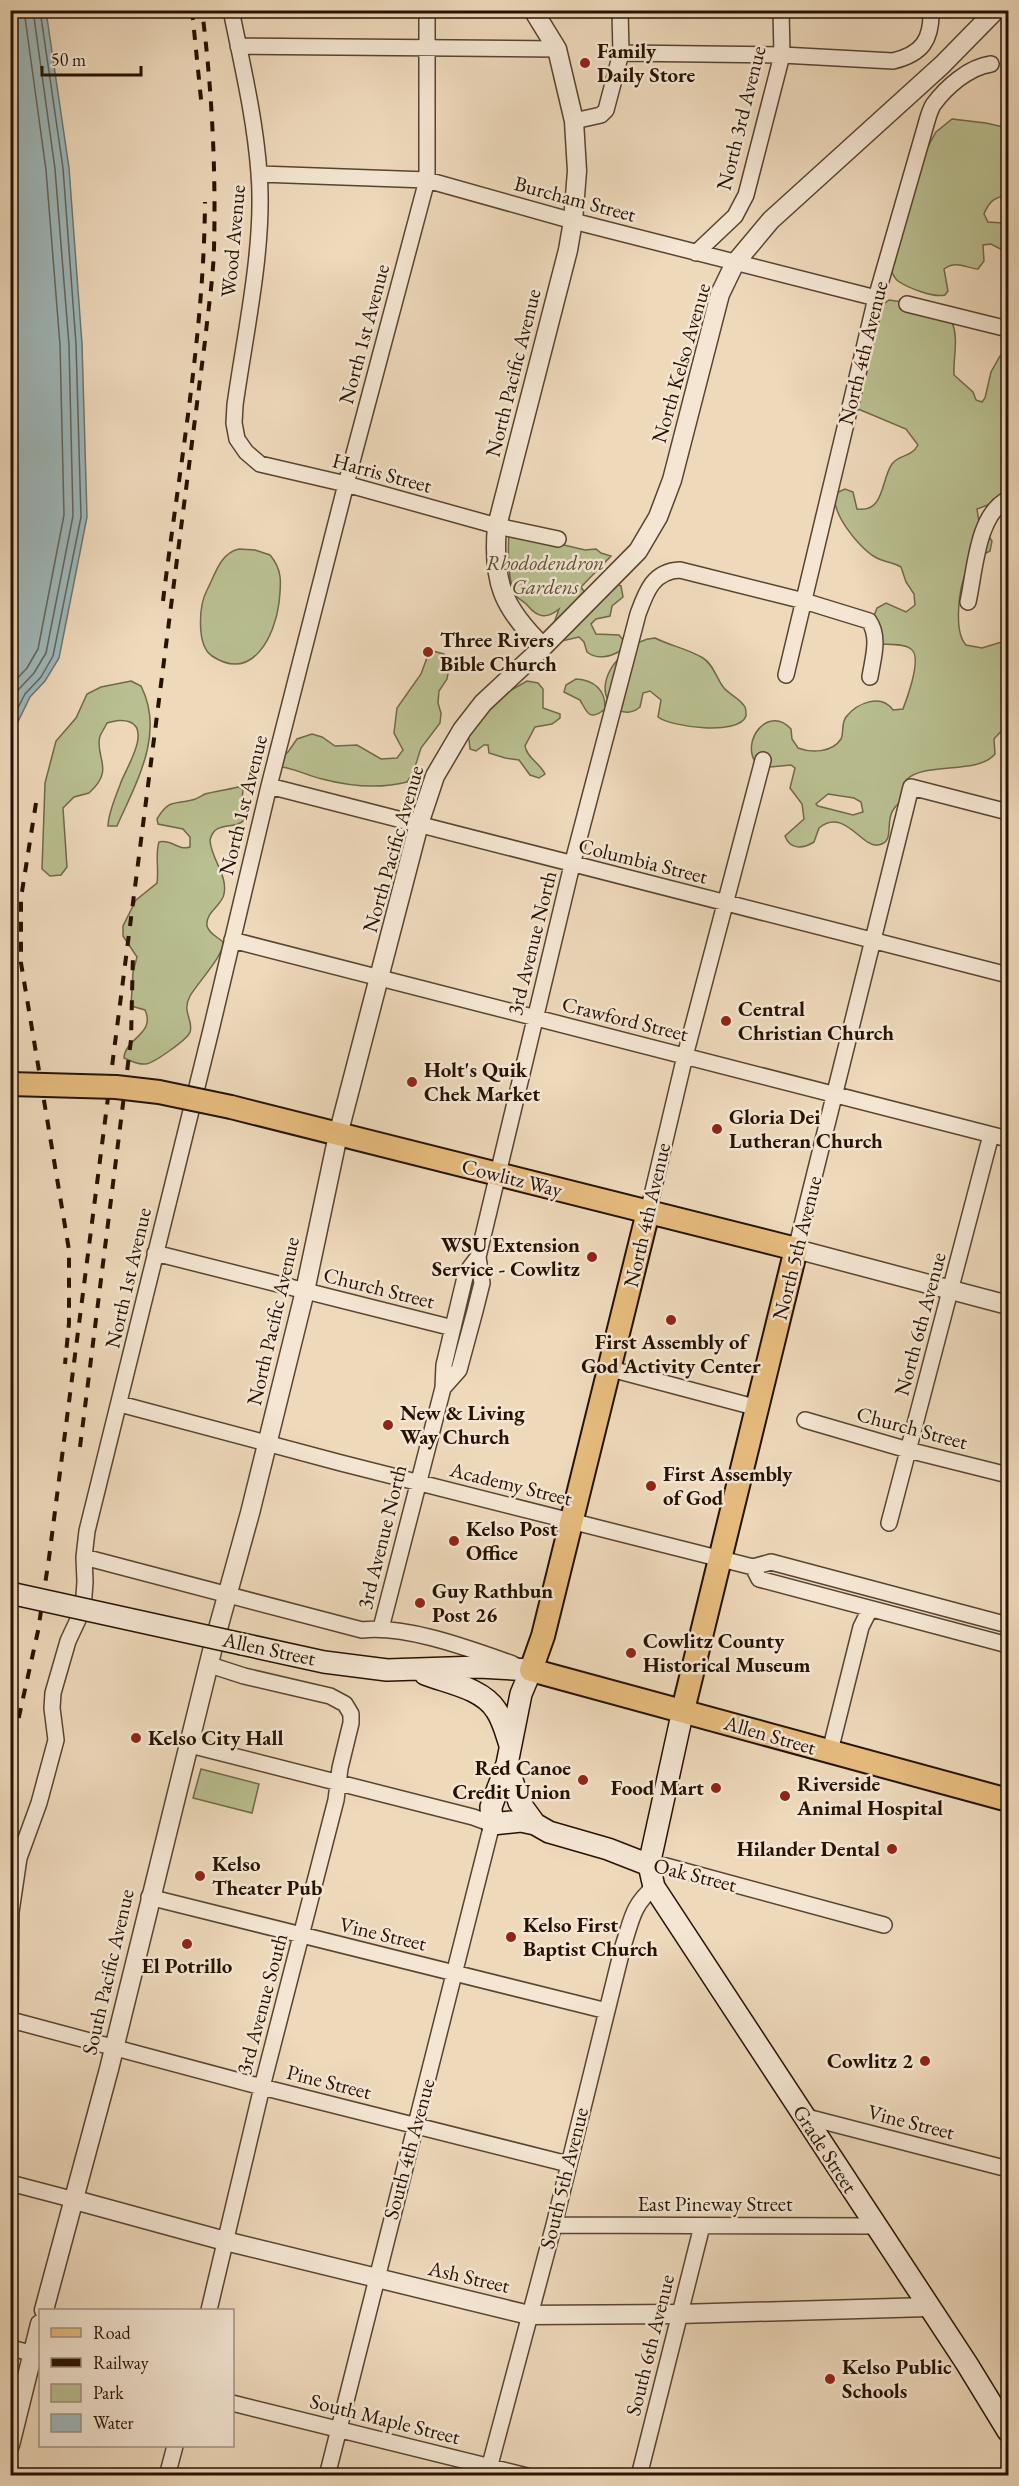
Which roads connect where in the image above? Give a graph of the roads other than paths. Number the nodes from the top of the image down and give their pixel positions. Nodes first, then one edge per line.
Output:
1 (231, 10) edge
2 (427, 10) edge
3 (533, 10) edge
4 (620, 10) edge
5 (782, 10) edge
6 (931, 10) edge
7 (996, 10) edge
8 (238, 46) junction
9 (427, 47) junction
10 (557, 49) junction
11 (621, 53) junction
12 (782, 55) junction
13 (991, 64) dead end
14 (574, 121) junction
15 (260, 174) junction
16 (427, 180) junction
17 (573, 221) junction
18 (696, 253) junction
19 (735, 263) junction
20 (876, 298) junction
21 (908, 304) dead end
22 (1008, 329) edge
23 (235, 405) joint
24 (346, 484) junction
25 (1008, 499) edge
26 (497, 526) junction
27 (558, 539) dead end
28 (804, 601) junction
29 (968, 602) dead end
30 (543, 647) junction
31 (786, 675) dead end
32 (870, 677) dead end
33 (763, 760) dead end
34 (268, 786) junction
35 (1008, 812) edge
36 (419, 824) junction
37 (572, 865) junction
38 (725, 902) junction
39 (232, 940) junction
40 (874, 942) junction
41 (1008, 975) edge
42 (380, 979) junction
43 (535, 1018) junction
44 (685, 1056) junction
45 (10, 1084) edge
46 (836, 1094) junction
47 (338, 1135) junction
48 (991, 1135) junction
49 (1008, 1139) edge
50 (497, 1174) junction
51 (648, 1212) junction
52 (796, 1249) junction
53 (155, 1253) junction
54 (478, 1257) junction
55 (950, 1290) junction
56 (305, 1291) junction
57 (1008, 1305) edge
58 (453, 1328) junction
59 (611, 1369) junction
60 (443, 1388) junction
61 (120, 1404) junction
62 (758, 1408) junction
63 (805, 1420) dead end
64 (267, 1443) junction
65 (908, 1450) junction
66 (1008, 1475) edge
67 (418, 1482) junction
68 (572, 1521) junction
69 (889, 1523) dead end
70 (84, 1557) junction
71 (721, 1559) junction
72 (753, 1567) junction
73 (10, 1593) edge
74 (228, 1595) junction
75 (870, 1609) junction
76 (1008, 1625) edge
77 (381, 1628) junction
78 (214, 1643) joint
79 (1008, 1645) edge
80 (210, 1665) junction
81 (531, 1670) junction
82 (416, 1671) junction
83 (683, 1710) junction
84 (190, 1745) junction
85 (830, 1751) junction
86 (508, 1755) junction
87 (338, 1782) junction
88 (1008, 1800) edge
89 (492, 1824) junction
90 (535, 1824) junction
91 (649, 1865) junction
92 (654, 1887) junction
93 (149, 1897) junction
94 (884, 1925) dead end
95 (302, 1936) junction
96 (455, 1972) junction
97 (607, 2011) junction
98 (11, 2022) edge
99 (114, 2048) junction
100 (262, 2087) junction
101 (803, 2116) junction
102 (416, 2124) junction
103 (568, 2163) junction
104 (1008, 2169) edge
105 (10, 2183) edge
106 (75, 2199) junction
107 (554, 2225) junction
108 (702, 2226) junction
109 (875, 2226) junction
110 (225, 2241) junction
111 (375, 2278) junction
112 (929, 2307) junction
113 (44, 2309) edge
114 (209, 2309) edge
115 (529, 2314) junction
116 (679, 2314) junction
117 (39, 2334) edge
118 (10, 2348) edge
119 (37, 2354) edge
120 (234, 2403) edge
121 (339, 2429) junction
122 (1008, 2431) edge
123 (10, 2445) edge
124 (174, 2447) edge
125 (488, 2471) edge
126 (167, 2475) edge
127 (327, 2475) edge
128 (527, 2475) edge
129 (639, 2475) edge

1 - 8 street, Wood Avenue
2 - 9 street, North 1st Avenue
3 - 10 street, North Pacific Avenue
4 - 11 street
5 - 12 street, North 3rd Avenue
6 - 12 street
7 - 19 street, North Kelso Avenue
8 - 9 street
8 - 15 street, Wood Avenue
9 - 10 street
9 - 16 street, North 1st Avenue
10 - 14 street, North Pacific Avenue
11 - 12 street
11 - 14 street
12 - 18 street, North 3rd Avenue
13 - 20 street, North 4th Avenue
14 - 17 street, North Pacific Avenue
15 - 16 street, Burcham Street
15 - 23 street, Wood Avenue
16 - 17 street, Burcham Street
16 - 24 street, North 1st Avenue
17 - 18 street, Burcham Street
17 - 26 street, North Pacific Avenue
18 - 19 street, Burcham Street
19 - 20 street, Burcham Street
19 - 30 street, North Kelso Avenue
20 - 28 street, North 4th Avenue
21 - 22 street
23 - 24 street, Harris Street
24 - 26 street, Harris Street
24 - 34 street, North 1st Avenue
25 - 29 street
26 - 27 street, Harris Street
26 - 30 street, North Pacific Avenue
28 - 31 street, North 4th Avenue
28 - 32 street
28 - 37 street, 3rd Avenue North
30 - 36 street, North Pacific Avenue
33 - 38 street, North 4th Avenue
34 - 36 street, Columbia Street
34 - 39 street, North 1st Avenue
35 - 40 street, North 5th Avenue
36 - 37 street, Columbia Street
36 - 42 street, North Pacific Avenue
37 - 38 street, Columbia Street
37 - 43 street, 3rd Avenue North
38 - 40 street, Columbia Street
38 - 44 street, North 4th Avenue
39 - 42 street, Crawford Street
39 - 53 street, North 1st Avenue
40 - 41 street, Columbia Street
40 - 46 street, North 5th Avenue
42 - 43 street, Crawford Street
42 - 47 street, North Pacific Avenue
43 - 44 street, Crawford Street
43 - 50 street, 3rd Avenue North
44 - 46 street, Crawford Street
44 - 51 street, North 4th Avenue
45 - 47 main road, Cowlitz Way, bridge
46 - 48 street, Crawford Street
46 - 52 street, North 5th Avenue
47 - 50 main road, Cowlitz Way
47 - 56 street, North Pacific Avenue
48 - 49 street, Crawford Street
48 - 55 street, North 6th Avenue
50 - 51 main road, Cowlitz Way
50 - 54 street, 3rd Avenue North
51 - 52 main road, Cowlitz Way
51 - 59 main road, North 4th Avenue
52 - 55 street, Cowlitz Way
52 - 62 main road, North 5th Avenue
53 - 56 street, Church Street
53 - 61 street, North 1st Avenue
54 - 58 street, 3rd Avenue North
54 - 60 street, 3rd Avenue North
55 - 57 street, Cowlitz Way
55 - 65 street, North 6th Avenue
56 - 58 street, Church Street
56 - 64 street, North Pacific Avenue
58 - 60 street, 3rd Avenue North
59 - 62 street
59 - 68 main road, North 4th Avenue
60 - 67 street, 3rd Avenue North
61 - 64 street, Academy Street
61 - 70 street, North 1st Avenue
62 - 71 main road, North 5th Avenue
63 - 65 street, Church Street
64 - 67 street, Academy Street
64 - 74 street, North Pacific Avenue
65 - 66 street, Church Street
65 - 69 street, North 6th Avenue
67 - 68 street, Academy Street
67 - 77 street, 3rd Avenue North
68 - 71 street, Academy Street
68 - 81 main road, North 4th Avenue
70 - 74 street, Allen Street
70 - 98 street, North 1st Avenue
71 - 72 street, Academy Street
71 - 83 main road, North 5th Avenue
72 - 75 street, Academy Street
72 - 76 street, Academy Street
73 - 82 main road, Allen Street, bridge
74 - 77 street, Allen Street
74 - 78 street, North Pacific Avenue
75 - 79 street, Academy Street
75 - 85 street
77 - 81 street, Allen Street
78 - 80 street, South Pacific Avenue
80 - 84 street, South Pacific Avenue
80 - 87 street, 3rd Avenue South
81 - 82 main road, Allen Street
81 - 83 main road, Allen Street
81 - 86 main road
82 - 86 main road
83 - 85 main road, Allen Street
83 - 91 main road
84 - 87 street
84 - 93 street, South Pacific Avenue
85 - 88 main road, Allen Street
86 - 89 main road
86 - 90 main road, Oak Street
87 - 89 street
87 - 95 street, 3rd Avenue South
89 - 90 main road
89 - 96 street, South 4th Avenue
90 - 91 main road, Oak Street
91 - 92 main road, Grade Street
91 - 94 street, Oak Street
92 - 97 street, South 5th Avenue
92 - 101 main road, Grade Street
93 - 95 street, Vine Street
93 - 99 street, South Pacific Avenue
95 - 96 street, Vine Street
95 - 100 street, 3rd Avenue South
96 - 97 street, Vine Street
96 - 102 street, South 4th Avenue
97 - 103 street, South 5th Avenue
98 - 99 street, Pine Street
99 - 100 street, Pine Street
99 - 106 street, South Pacific Avenue
100 - 102 street, Pine Street
100 - 110 street, 3rd Avenue South
101 - 104 street, Vine Street
101 - 109 main road, Grade Street
102 - 103 street, Pine Street
102 - 111 street, South 4th Avenue
103 - 107 street, South 5th Avenue
105 - 106 street, Ash Street
106 - 110 street, Ash Street
106 - 113 street, South Pacific Avenue
107 - 108 street, East Pineway Street
107 - 115 street, South 5th Avenue
108 - 109 street, East Pineway Street
108 - 116 street, South 6th Avenue
109 - 112 main road, Grade Street
110 - 111 street, Ash Street
110 - 114 street, 3rd Avenue South
111 - 115 street, Ash Street
111 - 121 street, South 4th Avenue
112 - 116 street, Ash Street
112 - 122 main road, Grade Street
115 - 116 street, Ash Street
115 - 125 street, South 5th Avenue
116 - 129 street, South 6th Avenue
117 - 119 street
118 - 119 street
119 - 123 street
120 - 121 street, South Maple Street
121 - 125 street, South Maple Street
121 - 127 street, South 4th Avenue
124 - 126 street
125 - 128 street, South Maple Street

